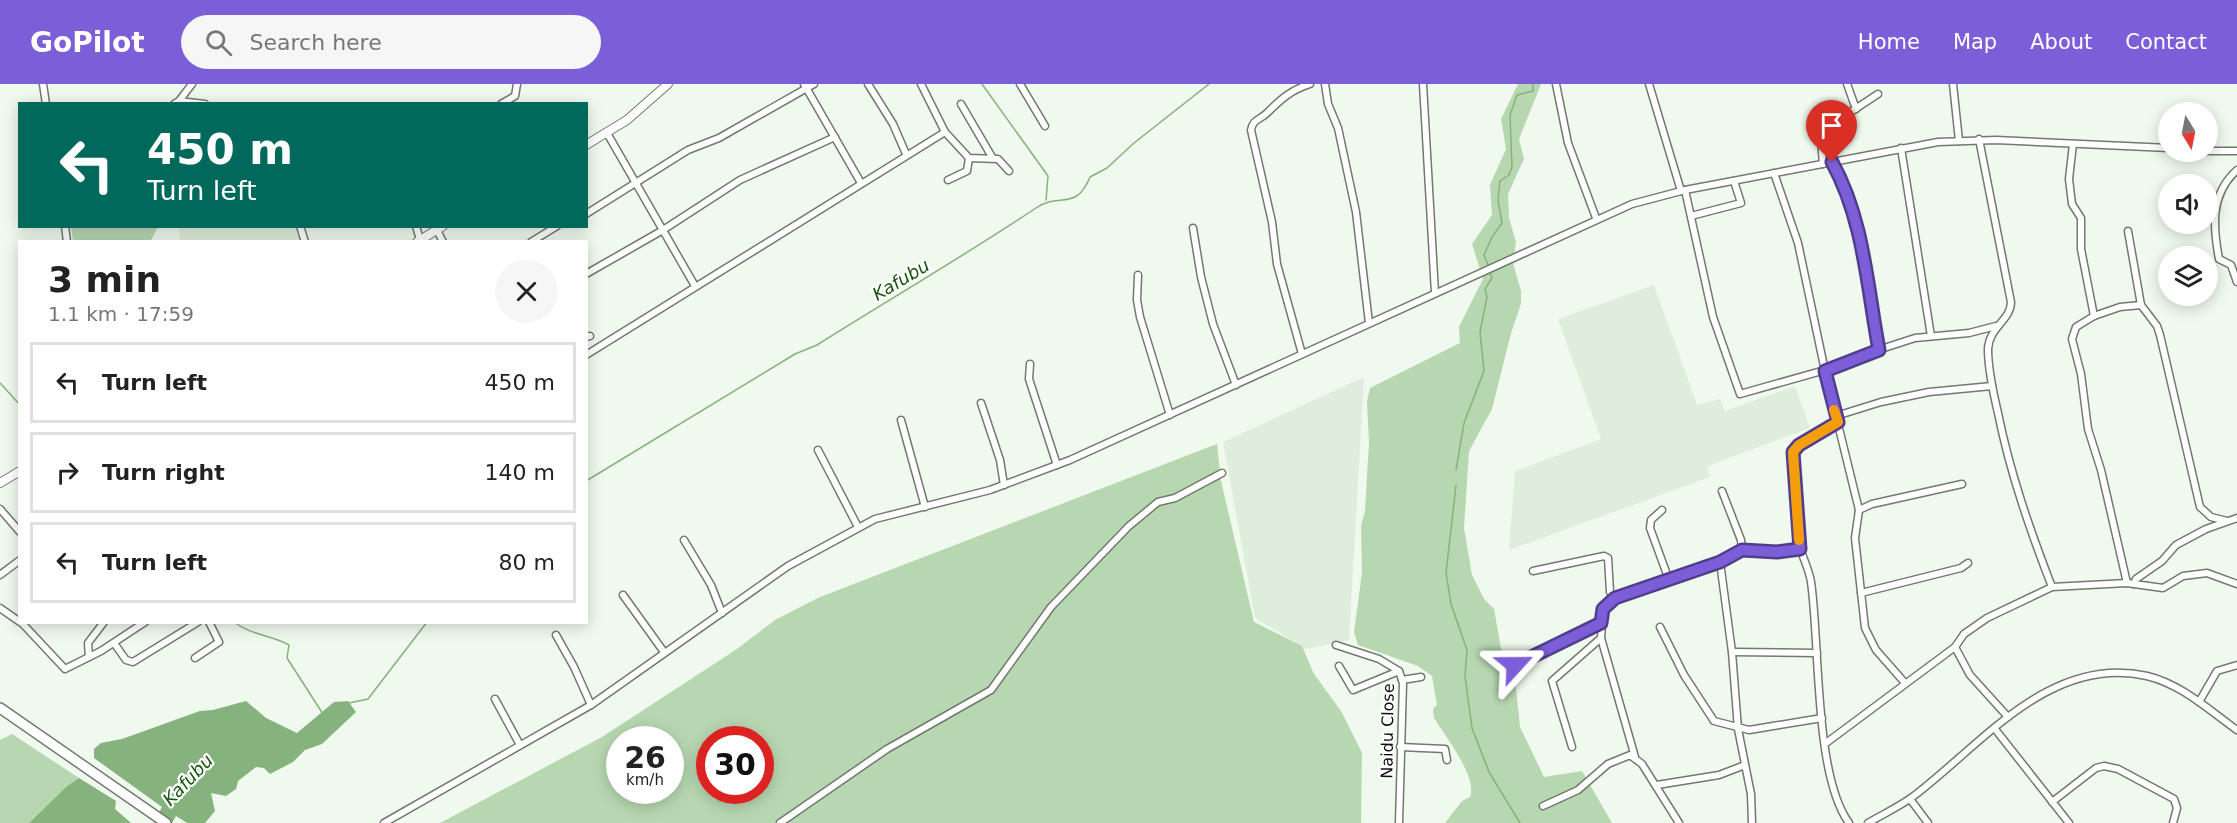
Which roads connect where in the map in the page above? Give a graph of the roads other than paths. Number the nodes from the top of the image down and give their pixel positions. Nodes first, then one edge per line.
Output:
1 (43, 84) edge
2 (192, 84) edge
3 (517, 84) edge
4 (814, 84) edge
5 (868, 84) edge
6 (921, 84) edge
7 (1020, 84) edge
8 (1310, 84) edge
9 (1325, 84) edge
10 (1424, 84) edge
11 (1556, 84) edge
12 (1648, 84) edge
13 (1846, 84) edge
14 (1953, 84) edge
15 (663, 86) edge
16 (805, 86) edge
17 (1878, 94) dead end
18 (46, 102) edge
19 (176, 102) edge
20 (504, 102) edge
21 (962, 104) dead end
22 (1856, 109) junction
23 (1045, 126) dead end
24 (945, 132) junction
25 (607, 133) junction
26 (835, 137) junction
27 (1979, 140) junction
28 (1959, 141) junction
29 (588, 144) edge
30 (2073, 144) junction
31 (1901, 148) junction
32 (2158, 148) edge
33 (2218, 150) edge
34 (2237, 151) edge
35 (906, 154) junction
36 (992, 157) junction
37 (969, 158) junction
38 (1832, 162) junction
39 (1823, 164) junction
40 (2237, 170) edge
41 (1009, 171) dead end
42 (1774, 173) junction
43 (948, 180) dead end
44 (1734, 181) junction
45 (636, 183) junction
46 (861, 183) junction
47 (1683, 190) junction
48 (588, 213) edge
49 (1691, 216) junction
50 (1596, 218) junction
51 (440, 228) edge
52 (554, 228) edge
53 (1192, 228) dead end
54 (663, 230) junction
55 (2128, 231) dead end
56 (420, 240) edge
57 (534, 240) edge
58 (588, 273) edge
59 (1138, 275) dead end
60 (2237, 282) edge
61 (695, 286) junction
62 (1435, 293) junction
63 (2141, 305) junction
64 (2094, 316) junction
65 (1369, 323) junction
66 (1996, 326) junction
67 (1931, 336) junction
68 (1879, 350) junction
69 (588, 354) edge
70 (1302, 354) junction
71 (1030, 364) dead end
72 (1825, 371) junction
73 (1236, 385) junction
74 (1992, 386) junction
75 (981, 403) dead end
76 (1170, 415) junction
77 (1837, 419) junction
78 (901, 420) dead end
79 (818, 450) dead end
80 (1057, 465) junction
81 (18, 472) edge
82 (1222, 473) dead end
83 (0, 483) edge
84 (1962, 484) dead end
85 (1004, 485) junction
86 (1722, 490) dead end
87 (925, 507) junction
88 (0, 509) edge
89 (1662, 510) dead end
90 (1859, 510) junction
91 (2237, 518) edge
92 (2227, 521) junction
93 (858, 527) junction
94 (18, 530) edge
95 (684, 540) dead end
96 (1800, 549) junction
97 (1742, 550) junction
98 (18, 562) edge
99 (1720, 562) junction
100 (1968, 563) dead end
101 (1533, 571) dead end
102 (0, 575) edge
103 (1669, 580) junction
104 (2131, 584) junction
105 (2237, 584) edge
106 (2052, 587) junction
107 (1861, 593) junction
108 (623, 595) dead end
109 (1615, 598) junction
110 (0, 608) edge
111 (722, 613) junction
112 (18, 619) edge
113 (1601, 623) junction
114 (25, 624) edge
115 (102, 624) edge
116 (142, 624) edge
117 (195, 624) edge
118 (210, 624) edge
119 (1660, 627) dead end
120 (556, 635) dead end
121 (1601, 638) junction
122 (114, 643) junction
123 (1336, 645) dead end
124 (1955, 647) junction
125 (664, 652) junction
126 (1732, 652) junction
127 (1817, 653) junction
128 (89, 657) junction
129 (195, 658) dead end
130 (1515, 665) dead end
131 (2237, 665) edge
132 (1339, 666) dead end
133 (1399, 671) junction
134 (1421, 677) dead end
135 (1402, 680) junction
136 (1905, 683) junction
137 (495, 699) dead end
138 (2199, 702) junction
139 (591, 705) junction
140 (0, 708) edge
141 (2008, 717) junction
142 (1822, 718) junction
143 (1738, 729) junction
144 (1995, 729) junction
145 (2237, 730) edge
146 (1826, 743) junction
147 (520, 745) junction
148 (1400, 747) junction
149 (1572, 747) dead end
150 (1635, 757) junction
151 (1447, 760) dead end
152 (1745, 765) junction
153 (1657, 785) junction
154 (1910, 799) junction
155 (2052, 802) junction
156 (1543, 806) dead end
157 (1677, 822) edge
158 (166, 823) edge
159 (384, 823) edge
160 (780, 823) edge
161 (1399, 823) edge
162 (1752, 823) edge
163 (1850, 823) edge
164 (1868, 823) edge
165 (1928, 823) edge
166 (2069, 823) edge
167 (2173, 823) edge

1 - 18 street
2 - 19 street
3 - 20 street
4 - 16 street
5 - 35 street
6 - 24 street
7 - 23 street
8 - 70 street
9 - 65 street
10 - 62 street
11 - 50 street
12 - 47 street
13 - 22 street
14 - 28 street
15 - 25 main road
16 - 26 street
16 - 45 street
17 - 22 street
21 - 36 street
22 - 39 street
24 - 35 street
24 - 37 street
25 - 29 main road
25 - 45 street
26 - 46 street
26 - 54 street
27 - 28 street
27 - 30 street
27 - 66 street
28 - 31 street
30 - 32 street
30 - 64 street
31 - 38 street
31 - 67 street
33 - 34 street
35 - 46 street
36 - 37 street
36 - 41 street
37 - 43 street
38 - 39 street
38 - 68 street
39 - 42 street
40 - 60 street
42 - 44 street
42 - 72 street
44 - 47 street
44 - 49 street
45 - 48 street
45 - 54 street
46 - 61 street
47 - 49 street
47 - 50 street
49 - 72 street
50 - 62 street
51 - 56 main road
52 - 57 street
53 - 73 street
54 - 58 street
54 - 61 street
55 - 63 street
59 - 76 street
61 - 69 street
62 - 65 street
63 - 64 street
63 - 92 street
64 - 104 street
65 - 70 street
66 - 67 street
66 - 74 street
67 - 68 street
68 - 72 street
70 - 73 street
71 - 80 street
72 - 77 street
73 - 76 street
74 - 77 street
74 - 106 street
75 - 85 street
76 - 80 street
77 - 90 street
77 - 96 street
78 - 87 street
79 - 93 street
80 - 85 street
81 - 83 main road
82 - 160 street
84 - 90 street
85 - 87 street
86 - 97 street
87 - 93 street
88 - 94 street
89 - 103 street
90 - 107 street
91 - 92 street
92 - 104 street
93 - 111 street
95 - 111 street
96 - 97 street
96 - 127 street
97 - 99 street
98 - 102 street
99 - 103 street
99 - 126 street
100 - 107 street
101 - 109 street
103 - 109 street
104 - 105 street
104 - 106 street
106 - 124 street
107 - 136 street
108 - 125 street
109 - 113 street
110 - 112 street
111 - 125 street
113 - 121 street
113 - 130 street
114 - 128 street
115 - 128 street
116 - 122 street
117 - 122 street
118 - 129 street
119 - 143 street
120 - 139 street
121 - 149 street
121 - 150 street
122 - 128 street
123 - 133 street, Naidu Close
124 - 136 street
124 - 141 street
125 - 139 street
126 - 127 street
126 - 143 street
127 - 142 street
131 - 138 street
132 - 133 street
133 - 135 street, Naidu Close
134 - 135 street
135 - 148 street, Naidu Close
136 - 146 street
137 - 147 street
138 - 141 street
138 - 145 street
139 - 147 street
140 - 158 highway
141 - 144 street
142 - 143 street
142 - 146 street
143 - 152 street
144 - 154 street
144 - 155 street
146 - 163 street
147 - 159 street
148 - 151 street
148 - 161 street, Naidu Close
150 - 153 street
150 - 156 street
152 - 153 street
152 - 162 street
153 - 157 street
154 - 164 street
154 - 165 street
155 - 166 street
155 - 167 street

